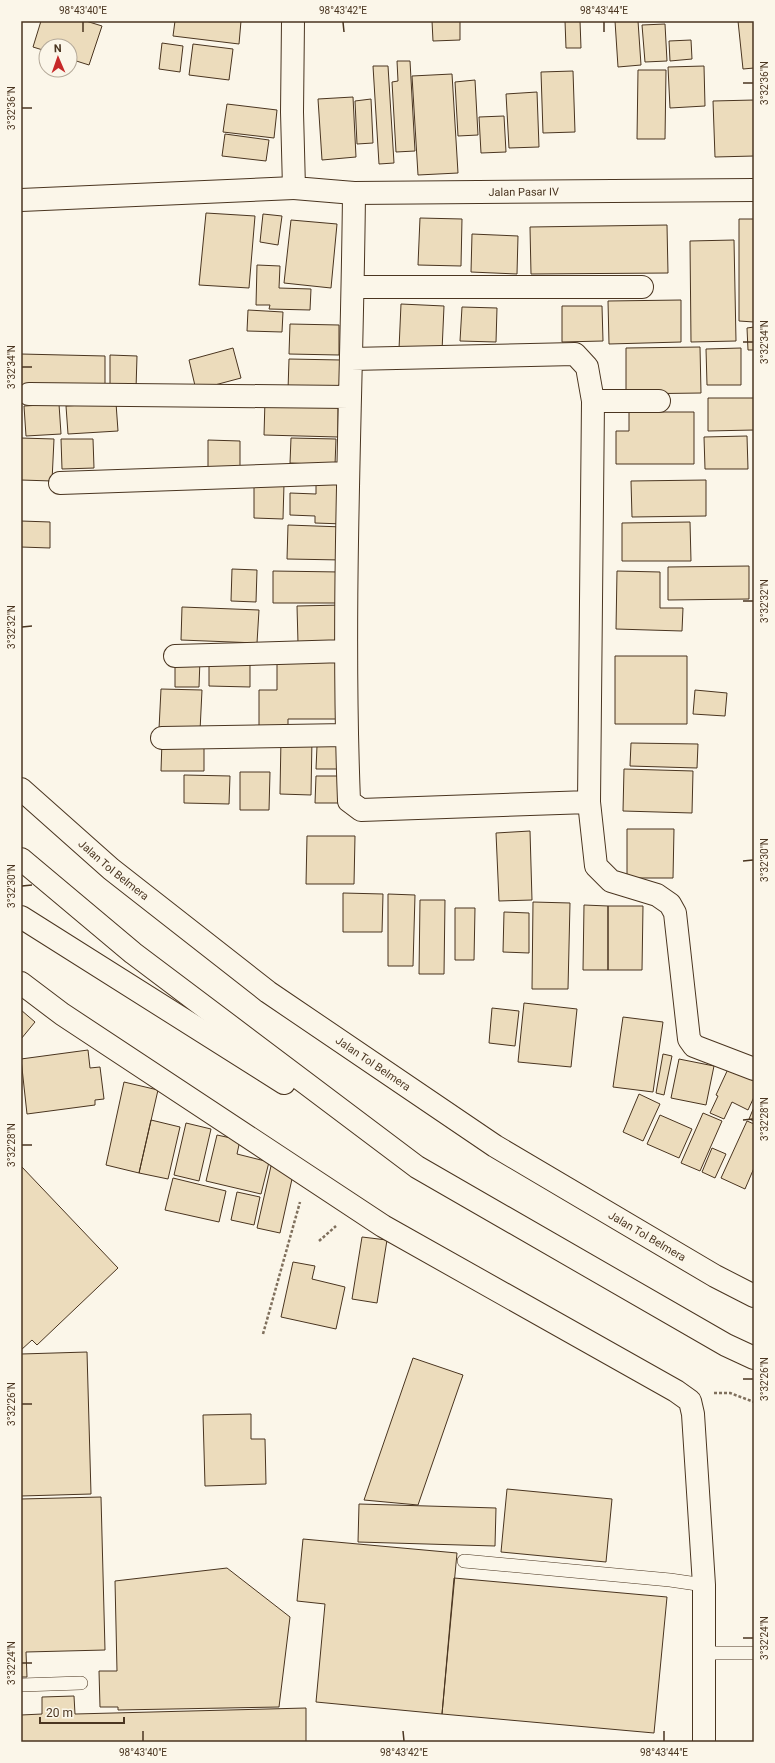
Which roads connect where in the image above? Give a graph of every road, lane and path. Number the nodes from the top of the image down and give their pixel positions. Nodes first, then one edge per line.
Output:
1 (293, 21) edge
2 (294, 188) junction
3 (754, 190) edge
4 (354, 193) junction
5 (21, 200) edge
6 (353, 287) junction
7 (642, 287) dead end
8 (351, 359) junction
9 (29, 394) dead end
10 (349, 397) junction
11 (659, 401) dead end
12 (593, 402) junction
13 (347, 474) junction
14 (60, 483) dead end
15 (346, 651) junction
16 (175, 656) dead end
17 (346, 735) junction
18 (162, 738) dead end
19 (21, 789) edge
20 (590, 802) junction
21 (21, 859) edge
22 (21, 917) edge
23 (21, 983) edge
24 (754, 1069) edge
25 (417, 1167) junction
26 (307, 1176) junction
27 (754, 1296) edge
28 (263, 1334) dead end
29 (754, 1358) edge
30 (730, 1393) dead end
31 (754, 1402) edge
32 (464, 1562) dead end
33 (704, 1585) junction
34 (704, 1653) junction
35 (754, 1653) edge
36 (81, 1683) dead end
37 (21, 1685) edge
38 (704, 1742) edge

1 - 2 main road
2 - 4 main road, Jalan Pasar IV
2 - 5 main road, Jalan Pasar IV
3 - 4 main road, Jalan Pasar IV
4 - 6 main road
6 - 7 main road
6 - 8 main road
8 - 10 main road
8 - 12 main road
9 - 10 main road
10 - 13 main road
11 - 12 main road
12 - 20 main road
13 - 14 main road
13 - 15 main road
15 - 16 main road
15 - 17 main road
17 - 18 main road
17 - 20 main road
19 - 27 main road, Jalan Tol Belmera
20 - 24 main road
21 - 25 main road
22 - 25 main road
23 - 26 main road
25 - 29 main road
26 - 28 path
26 - 33 main road
30 - 31 path
32 - 33 lane
33 - 34 main road
34 - 35 lane
34 - 38 main road
36 - 37 lane

